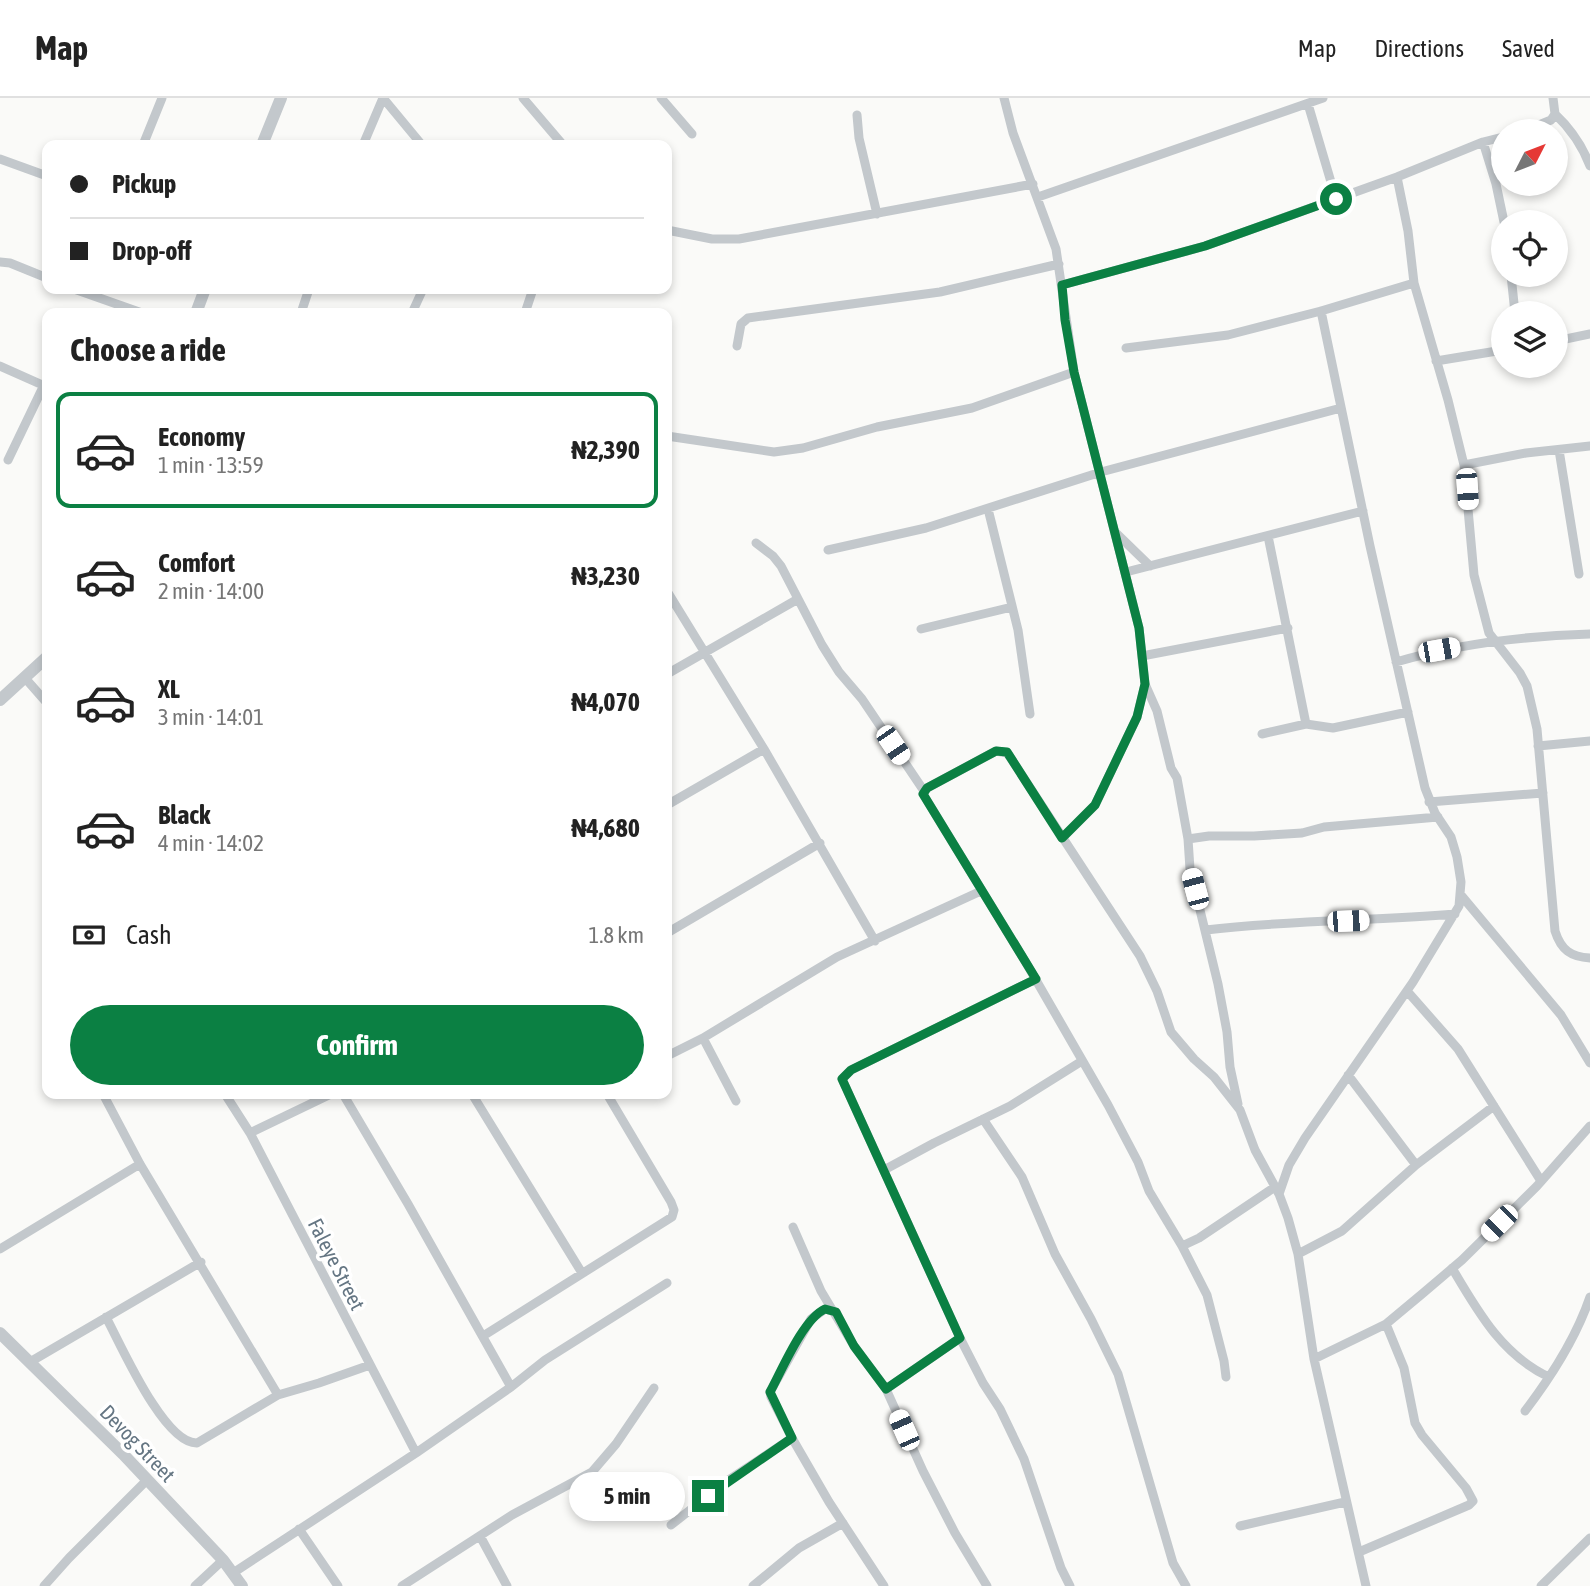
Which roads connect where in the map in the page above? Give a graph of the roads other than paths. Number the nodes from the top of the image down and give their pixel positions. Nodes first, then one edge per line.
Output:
1 (162, 98) edge
2 (281, 98) edge
3 (383, 98) edge
4 (523, 98) edge
5 (661, 98) edge
6 (1004, 98) edge
7 (1323, 98) edge
8 (1553, 98) edge
9 (1308, 104) junction
10 (1555, 114) junction
11 (857, 115) dead end
12 (1552, 119) edge
13 (692, 134) dead end
14 (145, 140) edge
15 (264, 140) edge
16 (365, 140) edge
17 (418, 140) edge
18 (559, 140) edge
19 (1491, 140) edge
20 (1483, 142) junction
21 (0, 159) edge
22 (1590, 166) edge
23 (42, 174) edge
24 (1397, 177) junction
25 (1033, 184) junction
26 (1038, 197) junction
27 (1336, 199) junction
28 (1501, 210) edge
29 (877, 214) junction
30 (672, 231) edge
31 (0, 262) edge
32 (1059, 264) junction
33 (42, 276) edge
34 (1414, 283) junction
35 (1062, 285) junction
36 (88, 294) edge
37 (128, 308) edge
38 (1321, 311) junction
39 (1590, 334) edge
40 (1568, 339) edge
41 (737, 345) dead end
42 (1126, 348) dead end
43 (1491, 352) edge
44 (1436, 361) junction
45 (0, 366) edge
46 (1074, 372) junction
47 (42, 384) edge
48 (42, 394) edge
49 (1341, 408) junction
50 (672, 437) edge
51 (1590, 446) edge
52 (1559, 450) junction
53 (8, 460) dead end
54 (1464, 465) junction
55 (1101, 472) junction
56 (988, 509) junction
57 (1363, 511) junction
58 (1114, 530) junction
59 (1268, 536) junction
60 (756, 543) dead end
61 (828, 550) dead end
62 (1150, 566) junction
63 (1126, 572) junction
64 (1579, 574) dead end
65 (672, 599) edge
66 (798, 599) junction
67 (1012, 607) junction
68 (1288, 628) junction
69 (921, 629) dead end
70 (1590, 634) edge
71 (1494, 640) junction
72 (705, 652) junction
73 (1142, 656) junction
74 (42, 662) edge
75 (1396, 662) junction
76 (672, 671) edge
77 (25, 678) junction
78 (1145, 684) junction
79 (2, 694) edge
80 (42, 697) edge
81 (1408, 712) junction
82 (1030, 714) dead end
83 (1306, 724) junction
84 (1262, 734) dead end
85 (1590, 741) edge
86 (1538, 746) junction
87 (764, 748) junction
88 (924, 791) junction
89 (1543, 793) junction
90 (672, 802) edge
91 (1429, 802) junction
92 (1438, 817) junction
93 (1062, 838) junction
94 (1188, 839) junction
95 (820, 843) junction
96 (981, 891) junction
97 (1460, 894) junction
98 (1455, 914) junction
99 (672, 930) edge
100 (1206, 930) junction
101 (875, 941) junction
102 (1590, 958) edge
103 (1036, 979) junction
104 (1407, 991) junction
105 (703, 1038) junction
106 (672, 1054) edge
107 (1082, 1061) junction
108 (1590, 1063) edge
109 (1230, 1067) junction
110 (1348, 1075) junction
111 (1214, 1077) junction
112 (109, 1099) edge
113 (228, 1099) edge
114 (321, 1099) edge
115 (346, 1099) edge
116 (475, 1099) edge
117 (610, 1099) edge
118 (736, 1101) dead end
119 (1494, 1106) junction
120 (1240, 1110) junction
121 (984, 1119) junction
122 (1590, 1126) edge
123 (250, 1133) junction
124 (140, 1164) junction
125 (1416, 1165) junction
126 (884, 1170) junction
127 (1541, 1181) junction
128 (1277, 1191) junction
129 (793, 1227) dead end
130 (1182, 1246) junction
131 (0, 1249) edge
132 (1298, 1254) junction
133 (201, 1262) junction
134 (1452, 1268) junction
135 (582, 1273) junction
136 (667, 1283) dead end
137 (1590, 1298) edge
138 (836, 1312) junction
139 (106, 1317) junction
140 (1386, 1324) junction
141 (0, 1333) edge
142 (483, 1336) junction
143 (960, 1338) junction
144 (1314, 1359) junction
145 (30, 1362) junction
146 (370, 1365) junction
147 (1226, 1377) dead end
148 (1549, 1377) junction
149 (511, 1387) junction
150 (653, 1388) dead end
151 (886, 1389) junction
152 (278, 1395) junction
153 (1525, 1411) dead end
154 (792, 1438) junction
155 (416, 1453) junction
156 (147, 1480) junction
157 (1345, 1502) junction
158 (843, 1523) junction
159 (671, 1525) dead end
160 (1240, 1526) dead end
161 (299, 1529) junction
162 (480, 1536) junction
163 (1590, 1538) edge
164 (1359, 1552) junction
165 (223, 1560) junction
166 (233, 1573) junction
167 (44, 1586) edge
168 (195, 1586) edge
169 (242, 1586) edge
170 (338, 1586) edge
171 (402, 1586) edge
172 (507, 1586) edge
173 (753, 1586) edge
174 (884, 1586) edge
175 (987, 1586) edge
176 (1070, 1586) edge
177 (1186, 1586) edge
178 (1366, 1586) edge
179 (1541, 1586) edge

1 - 14 street
2 - 15 street
3 - 16 street
3 - 17 street
4 - 18 street
5 - 13 street
6 - 25 street
7 - 9 street
8 - 10 street
9 - 26 street
9 - 27 street
10 - 12 street
10 - 22 street
11 - 29 street
19 - 20 street
20 - 24 street
20 - 28 street
21 - 23 street
24 - 27 street
24 - 34 street
25 - 26 street
25 - 29 street
26 - 32 street
27 - 35 street
29 - 30 street
31 - 33 street
32 - 35 street
32 - 41 street
34 - 38 street
34 - 44 street
35 - 46 street
36 - 37 street
38 - 42 street
38 - 49 street
39 - 40 street
43 - 44 street
44 - 54 street
45 - 47 street
46 - 50 street
46 - 55 street
48 - 53 street
49 - 55 street
49 - 57 street
51 - 52 street
52 - 54 street
52 - 64 street
54 - 71 street
55 - 56 street
55 - 58 street
56 - 61 street
56 - 67 street
57 - 59 street
57 - 75 street
58 - 62 street
58 - 63 street
59 - 62 street
59 - 68 street
60 - 66 street
62 - 63 street
63 - 73 street
65 - 72 street
66 - 72 street
66 - 88 street
67 - 69 street
67 - 82 street
68 - 73 street
68 - 83 street
70 - 71 street
71 - 75 street
71 - 86 street
72 - 76 street
72 - 87 street
73 - 78 street
74 - 77 street
75 - 81 street
77 - 79 street
77 - 80 street
78 - 93 street
78 - 94 street
81 - 83 street
81 - 91 street
83 - 84 street
85 - 86 street
86 - 89 street
87 - 90 street
87 - 95 street
88 - 93 street
88 - 96 street
89 - 91 street
89 - 102 street
91 - 92 street
92 - 94 street
92 - 97 street
93 - 111 street
94 - 100 street
95 - 99 street
95 - 101 street
96 - 101 street
96 - 103 street
97 - 98 street
97 - 108 street
98 - 100 street
98 - 104 street
100 - 109 street
101 - 105 street
103 - 107 street
103 - 126 street
104 - 110 street
104 - 119 street
105 - 106 street
105 - 118 street
107 - 121 street
107 - 130 street
109 - 111 street
109 - 120 street
110 - 125 street
110 - 128 street
111 - 120 street
112 - 124 street
113 - 123 street, Faleye Street
114 - 123 street
115 - 142 street
116 - 135 street
117 - 135 street
119 - 125 street
119 - 127 street
120 - 128 street
121 - 126 street
121 - 177 street
122 - 127 street
123 - 146 street, Faleye Street
124 - 131 street
124 - 133 street
125 - 132 street
126 - 143 street
127 - 134 street
128 - 130 street
128 - 132 street
129 - 138 street
130 - 147 street
132 - 144 street
133 - 139 street
133 - 152 street
134 - 140 street
134 - 148 street
135 - 142 street
136 - 149 street
137 - 148 street
138 - 151 street
138 - 154 street
139 - 145 street
139 - 152 street
140 - 144 street
140 - 164 street
141 - 145 street, Devog Street
142 - 149 street
143 - 151 street
143 - 176 street
144 - 157 street
145 - 156 street, Devog Street
146 - 152 street
146 - 155 street, Faleye Street
148 - 153 street
149 - 155 street
150 - 162 street
151 - 175 street
154 - 158 street
154 - 159 street
155 - 161 street
156 - 165 street, Devog Street
156 - 167 street
157 - 160 street
157 - 164 street
158 - 173 street
158 - 174 street
161 - 166 street
161 - 170 street
162 - 171 street
162 - 172 street
163 - 179 street
164 - 178 street
165 - 166 street, Devog Street
165 - 168 street
166 - 169 street, Devog Street

